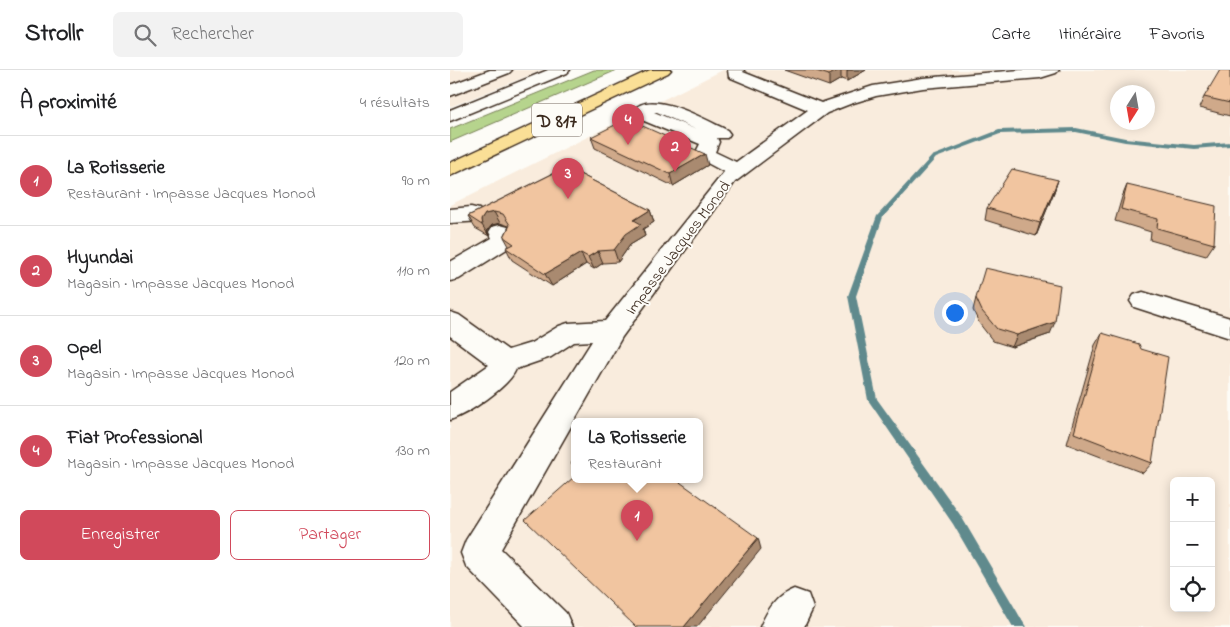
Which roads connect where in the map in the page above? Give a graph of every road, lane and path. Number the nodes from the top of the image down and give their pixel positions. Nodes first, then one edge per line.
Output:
1 (562, 70) edge
2 (628, 70) edge
3 (663, 70) edge
4 (736, 70) edge
5 (921, 70) edge
6 (1051, 70) edge
7 (493, 71) edge
8 (973, 74) edge
9 (947, 81) junction
10 (450, 90) edge
11 (557, 101) dead end
12 (821, 109) junction
13 (450, 116) edge
14 (721, 134) dead end
15 (450, 170) edge
16 (737, 171) junction
17 (450, 216) edge
18 (474, 216) edge
19 (500, 232) edge
20 (450, 273) edge
21 (1144, 301) dead end
22 (450, 322) edge
23 (1230, 328) edge
24 (613, 330) junction
25 (504, 362) junction
26 (450, 408) edge
27 (552, 627) edge

1 - 13 street
2 - 11 main road, D 817
3 - 15 main road, D 817
4 - 12 street
5 - 9 street
6 - 8 street, Impasse Jacques Monod
7 - 10 street
8 - 9 street, Impasse Jacques Monod
9 - 12 street, Impasse Jacques Monod
12 - 16 street, Impasse Jacques Monod
14 - 16 street
16 - 24 street, Impasse Jacques Monod
17 - 18 street
19 - 20 street
21 - 23 street
22 - 25 street
24 - 25 street
24 - 27 street, Impasse Jacques Monod
25 - 26 street

